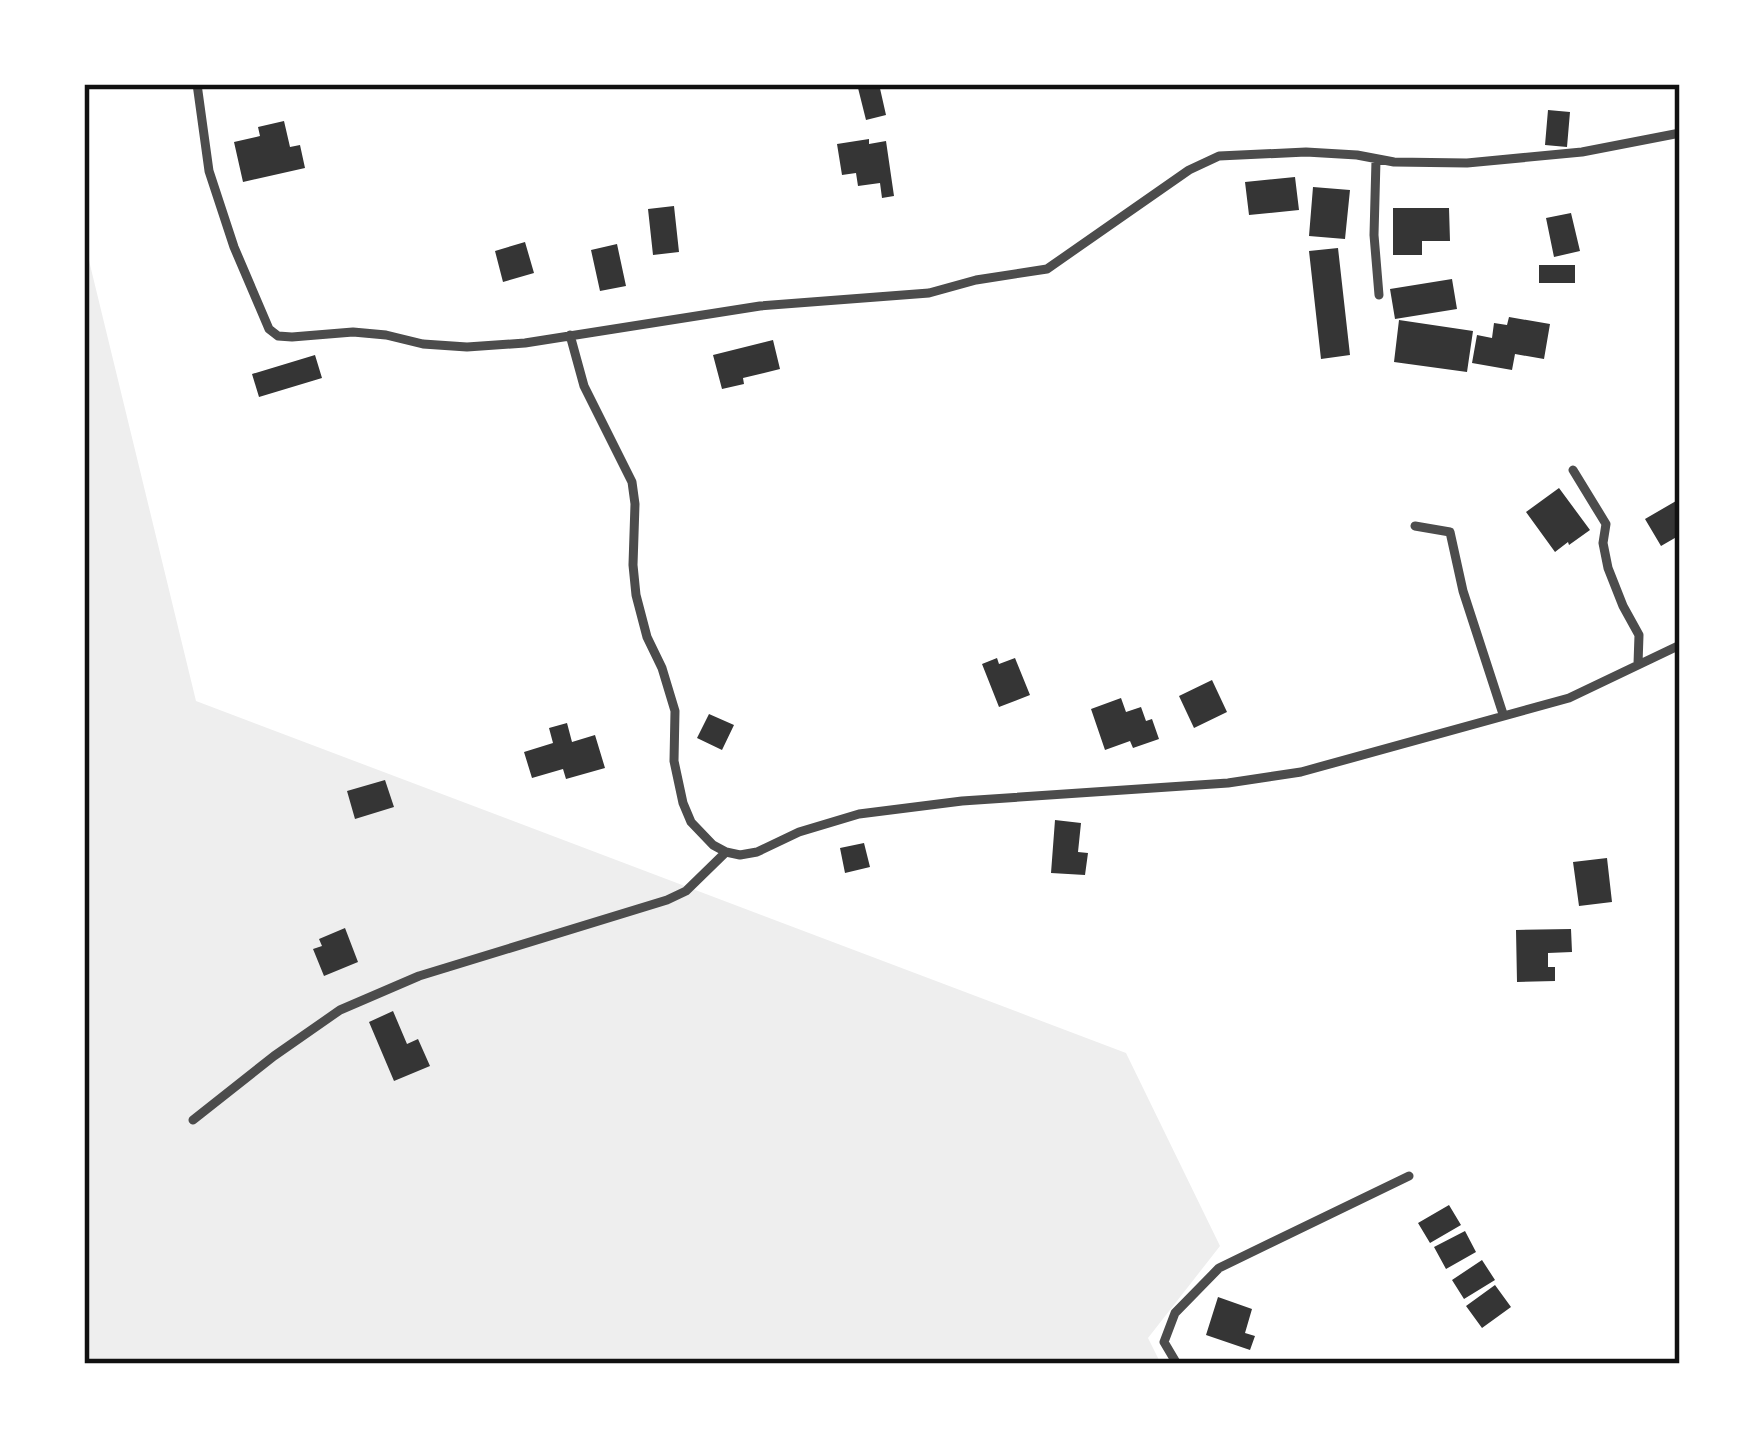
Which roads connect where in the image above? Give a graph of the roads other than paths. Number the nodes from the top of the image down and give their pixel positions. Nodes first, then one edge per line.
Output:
1 (197, 84) edge
2 (1680, 133) edge
3 (1376, 160) junction
4 (1379, 295) dead end
5 (570, 334) junction
6 (1573, 470) dead end
7 (1415, 526) dead end
8 (1680, 645) edge
9 (1638, 664) junction
10 (1503, 715) junction
11 (726, 852) junction
12 (193, 1120) dead end
13 (1408, 1176) dead end
14 (1177, 1364) edge

1 - 5 street
2 - 3 street
3 - 4 street
3 - 5 street
5 - 11 street
6 - 9 street
7 - 10 street
8 - 9 street
9 - 10 street
10 - 11 street
11 - 12 street
13 - 14 street

